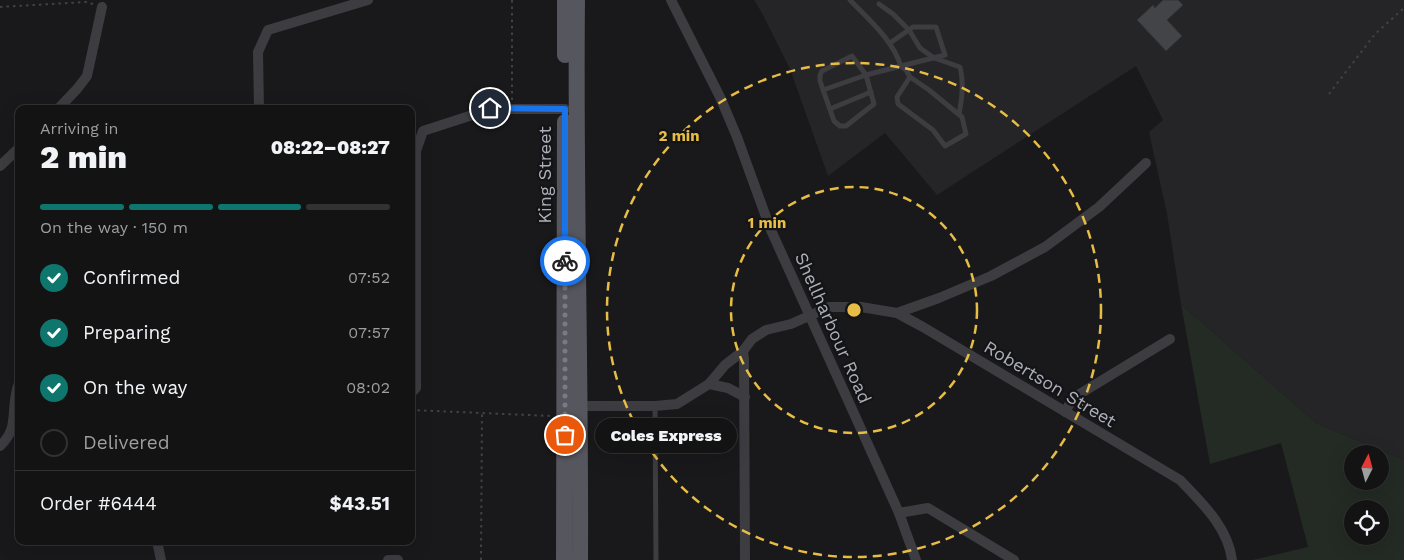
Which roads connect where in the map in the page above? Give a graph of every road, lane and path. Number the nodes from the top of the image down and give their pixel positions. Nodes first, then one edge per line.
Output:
1 (368, 0) edge
2 (512, 0) edge
3 (565, 0) edge
4 (577, 0) edge
5 (671, 0) edge
6 (850, 0) edge
7 (879, 4) dead end
8 (0, 7) edge
9 (102, 7) joint
10 (1404, 8) edge
11 (909, 30) junction
12 (890, 43) junction
13 (934, 58) junction
14 (901, 66) junction
15 (866, 75) junction
16 (910, 77) junction
17 (823, 90) junction
18 (871, 92) junction
19 (1329, 94) dead end
20 (62, 105) edge
21 (259, 105) edge
22 (512, 108) junction
23 (565, 109) junction
24 (830, 109) junction
25 (959, 114) junction
26 (15, 152) edge
27 (1146, 163) dead end
28 (0, 166) edge
29 (897, 313) junction
30 (809, 316) junction
31 (1170, 339) dead end
32 (743, 351) junction
33 (710, 384) junction
34 (415, 389) edge
35 (15, 394) edge
36 (745, 397) junction
37 (580, 406) junction
38 (655, 406) junction
39 (415, 410) edge
40 (1065, 412) junction
41 (482, 414) junction
42 (556, 416) dead end
43 (565, 435) junction
44 (0, 446) edge
45 (899, 513) junction
46 (158, 545) edge
47 (161, 560) edge
48 (388, 560) edge
49 (398, 560) edge
50 (481, 560) edge
51 (564, 560) edge
52 (580, 560) edge
53 (656, 560) edge
54 (745, 560) edge
55 (916, 560) edge
56 (1014, 560) edge
57 (1232, 560) edge

1 - 21 street
2 - 22 path
3 - 23 main road, King Street
4 - 37 main road, King Street
5 - 30 street, Shellharbour Road
6 - 12 lane
7 - 11 lane
8 - 9 path
9 - 20 street
10 - 19 path
11 - 12 lane
11 - 13 lane
11 - 13 lane
12 - 14 lane
13 - 14 lane
13 - 25 lane
14 - 15 lane
14 - 16 lane
15 - 17 lane
15 - 17 lane
15 - 18 lane
16 - 25 lane
16 - 25 lane
17 - 24 lane
18 - 24 lane
18 - 24 lane
22 - 23 street
22 - 34 street
23 - 43 main road, King Street
26 - 28 street
27 - 29 street
29 - 30 street, Robertson Street
29 - 40 street, Robertson Street
30 - 32 street, Robertson Street
30 - 45 street, Shellharbour Road
31 - 40 street
32 - 33 street, Robertson Street
32 - 36 street
33 - 36 street
33 - 38 street, Robertson Street
35 - 44 street
36 - 54 street
37 - 38 street, Robertson Street
37 - 43 street
37 - 52 main road, King Street
38 - 53 lane
39 - 41 path
40 - 57 street, Robertson Street
41 - 42 path
41 - 50 path
43 - 51 main road, King Street
45 - 55 street, Shellharbour Road
45 - 56 street
46 - 47 street
48 - 49 street

